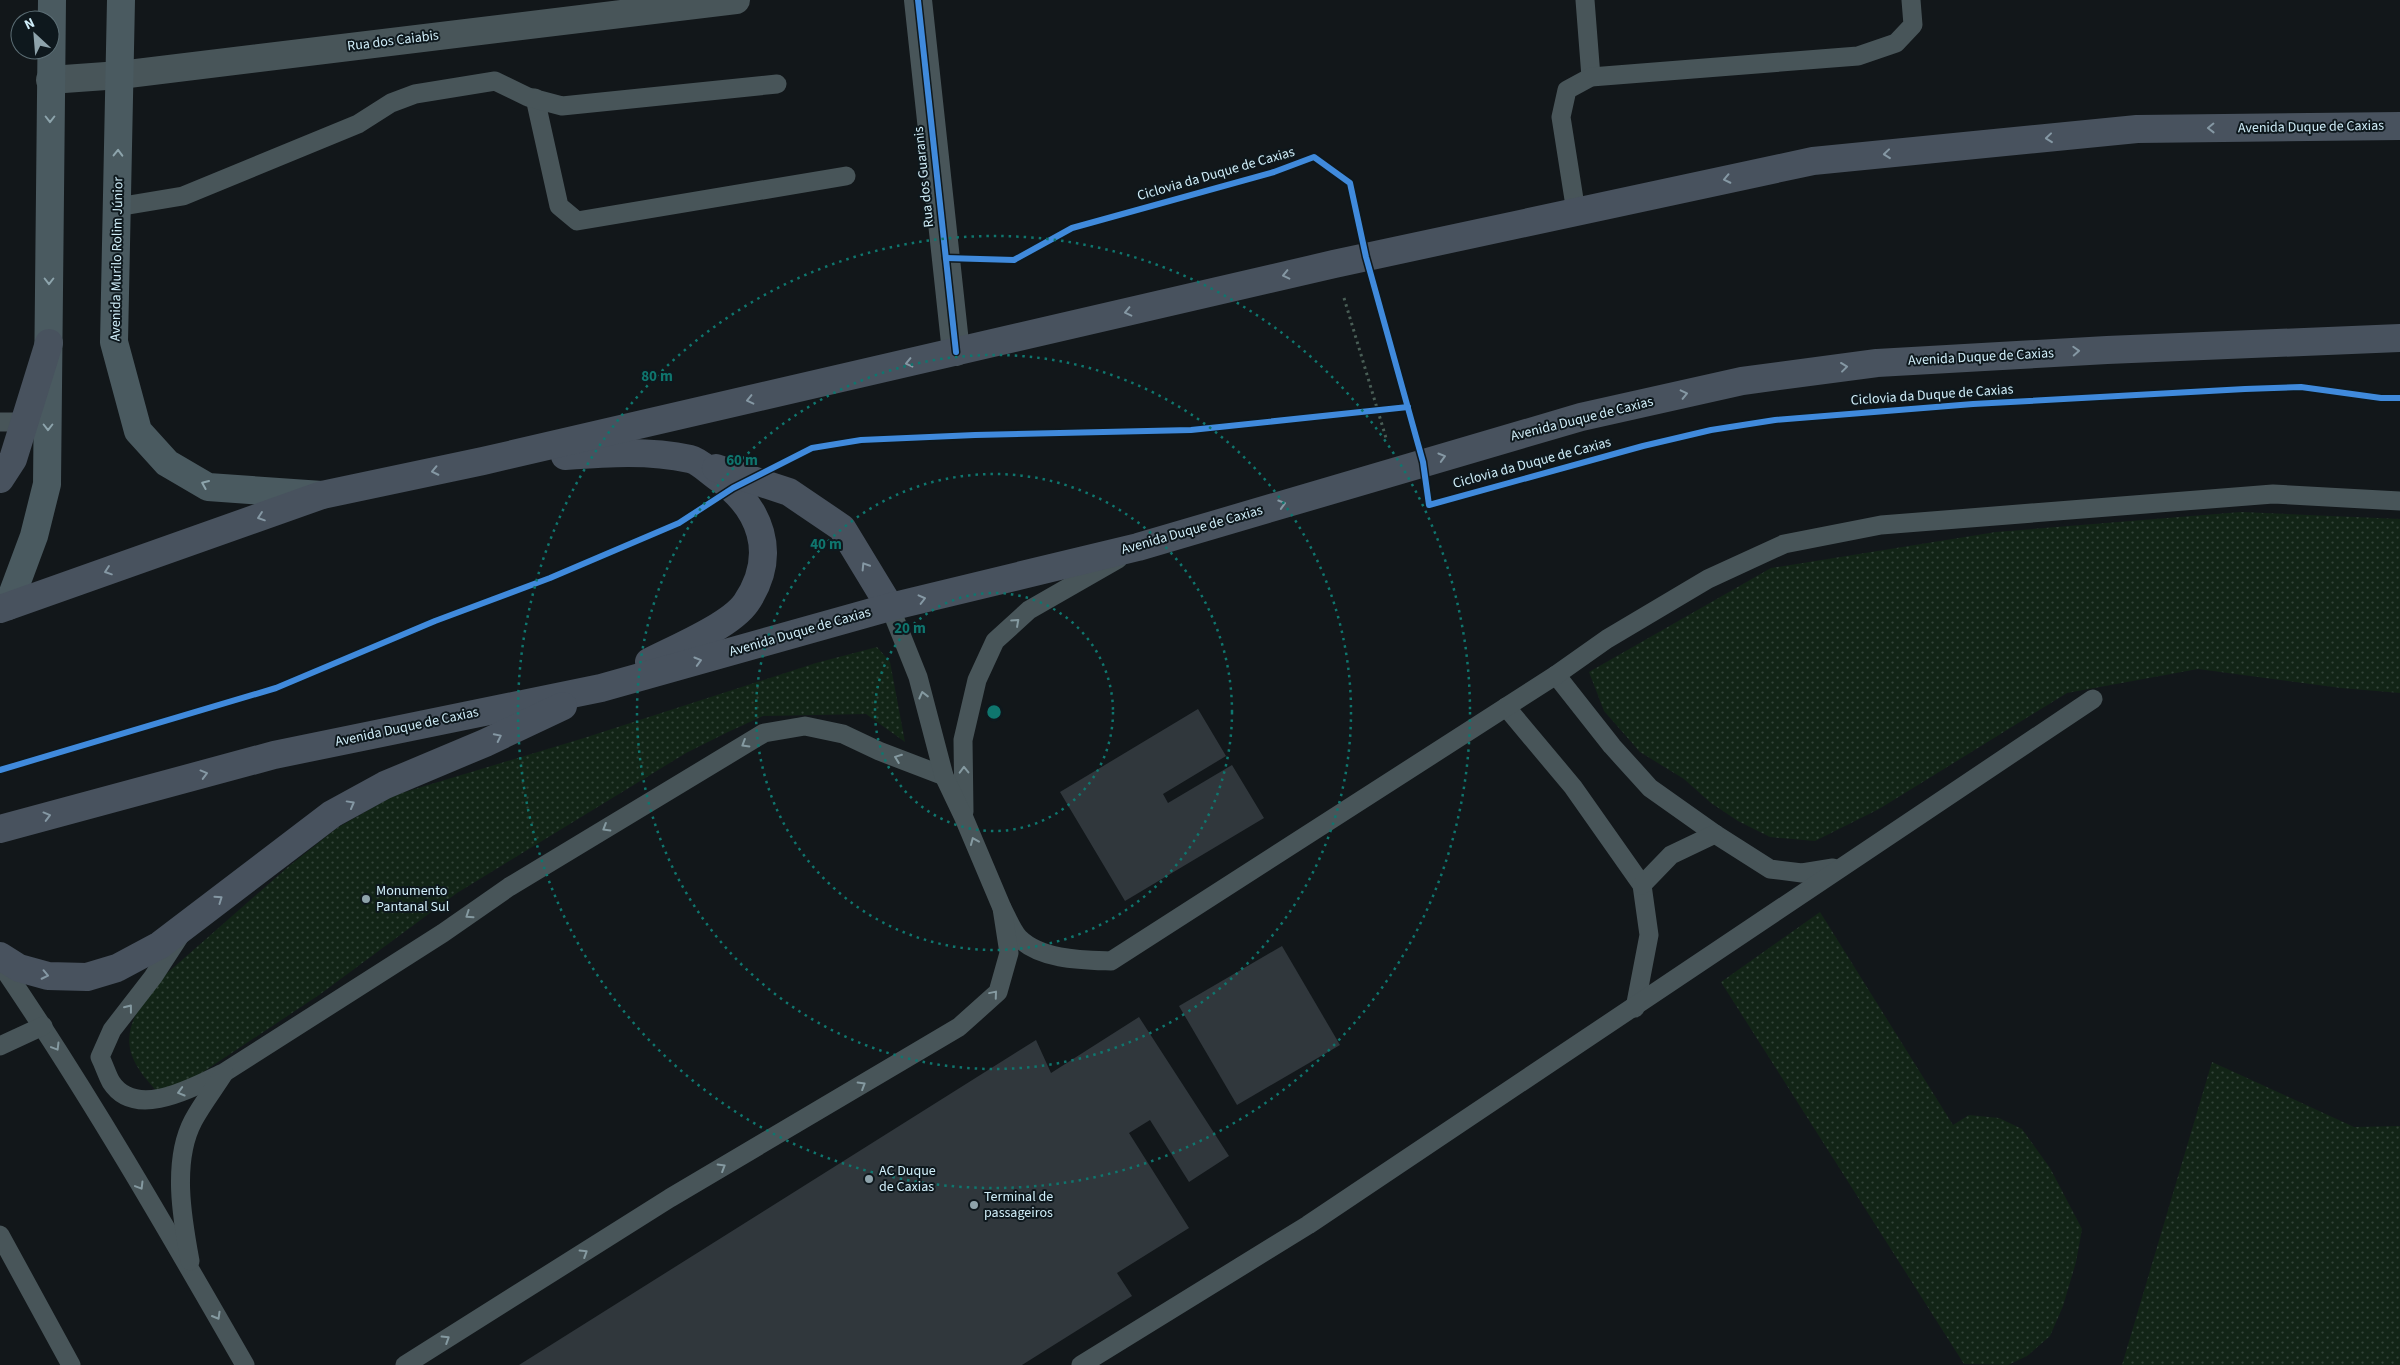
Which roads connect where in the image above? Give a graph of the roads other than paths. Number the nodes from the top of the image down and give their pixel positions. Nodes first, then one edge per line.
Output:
1 (52, 0) edge
2 (121, 0) edge
3 (736, 0) edge
4 (918, 0) edge
5 (1585, 0) edge
6 (1911, 0) edge
7 (120, 74) junction
8 (1591, 77) junction
9 (50, 80) junction
10 (777, 84) dead end
11 (535, 98) junction
12 (2400, 126) edge
13 (846, 176) dead end
14 (117, 207) junction
15 (1576, 212) junction
16 (2400, 338) edge
17 (49, 343) junction
18 (956, 352) junction
19 (12, 422) edge
20 (692, 459) junction
21 (483, 461) junction
22 (0, 479) edge
23 (322, 496) junction
24 (2400, 502) edge
25 (1138, 547) junction
26 (890, 607) junction
27 (3, 612) edge
28 (1556, 675) junction
29 (601, 688) junction
30 (2093, 699) dead end
31 (1506, 707) junction
32 (944, 776) junction
33 (964, 818) junction
34 (0, 829) edge
35 (1714, 834) junction
36 (1842, 866) junction
37 (1642, 885) junction
38 (1002, 908) junction
39 (191, 919) junction
40 (0, 956) edge
41 (0, 963) edge
42 (1635, 1008) junction
43 (43, 1026) junction
44 (0, 1046) edge
45 (225, 1072) junction
46 (0, 1236) edge
47 (193, 1274) junction
48 (71, 1365) edge
49 (245, 1365) edge
50 (405, 1365) edge
51 (1081, 1365) edge

1 - 9 main road
2 - 7 main road, Avenida Murilo Rolim Júnior
3 - 7 street, Rua dos Caiabis
4 - 18 street, Rua dos Guaranis
5 - 8 lane
6 - 8 lane
7 - 9 street, Rua dos Caiabis
14 -> 7 main road, Avenida Murilo Rolim Júnior
8 - 15 lane
9 -> 17 main road
10 - 11 lane
11 - 13 lane
11 - 14 lane
12 -> 15 main road, Avenida Duque de Caxias
23 -> 14 main road, Avenida Murilo Rolim Júnior
15 -> 18 main road, Avenida Duque de Caxias
25 -> 16 main road, Avenida Duque de Caxias
17 - 19 main road
17 -> 27 main road
18 -> 21 main road, Avenida Duque de Caxias
19 - 22 main road
20 - 21 main road
26 -> 20 main road
20 - 29 main road
21 -> 23 main road, Avenida Duque de Caxias
23 -> 27 main road, Avenida Duque de Caxias
24 - 28 lane
26 -> 25 main road, Avenida Duque de Caxias
33 -> 25 lane
29 -> 26 main road, Avenida Duque de Caxias
32 -> 26 lane
28 - 31 lane
28 - 35 lane
34 -> 29 main road, Avenida Duque de Caxias
39 -> 29 main road
30 - 36 lane
31 - 37 lane
31 - 38 lane
32 - 33 lane
32 -> 45 lane
38 -> 33 lane
35 - 36 lane
35 - 37 lane
36 - 42 lane
37 - 42 lane
50 -> 38 lane
40 -> 39 main road
45 -> 39 lane
41 - 43 lane
42 - 51 lane
43 - 44 lane
43 -> 47 lane
45 - 47 lane
46 - 48 lane
47 -> 49 lane

